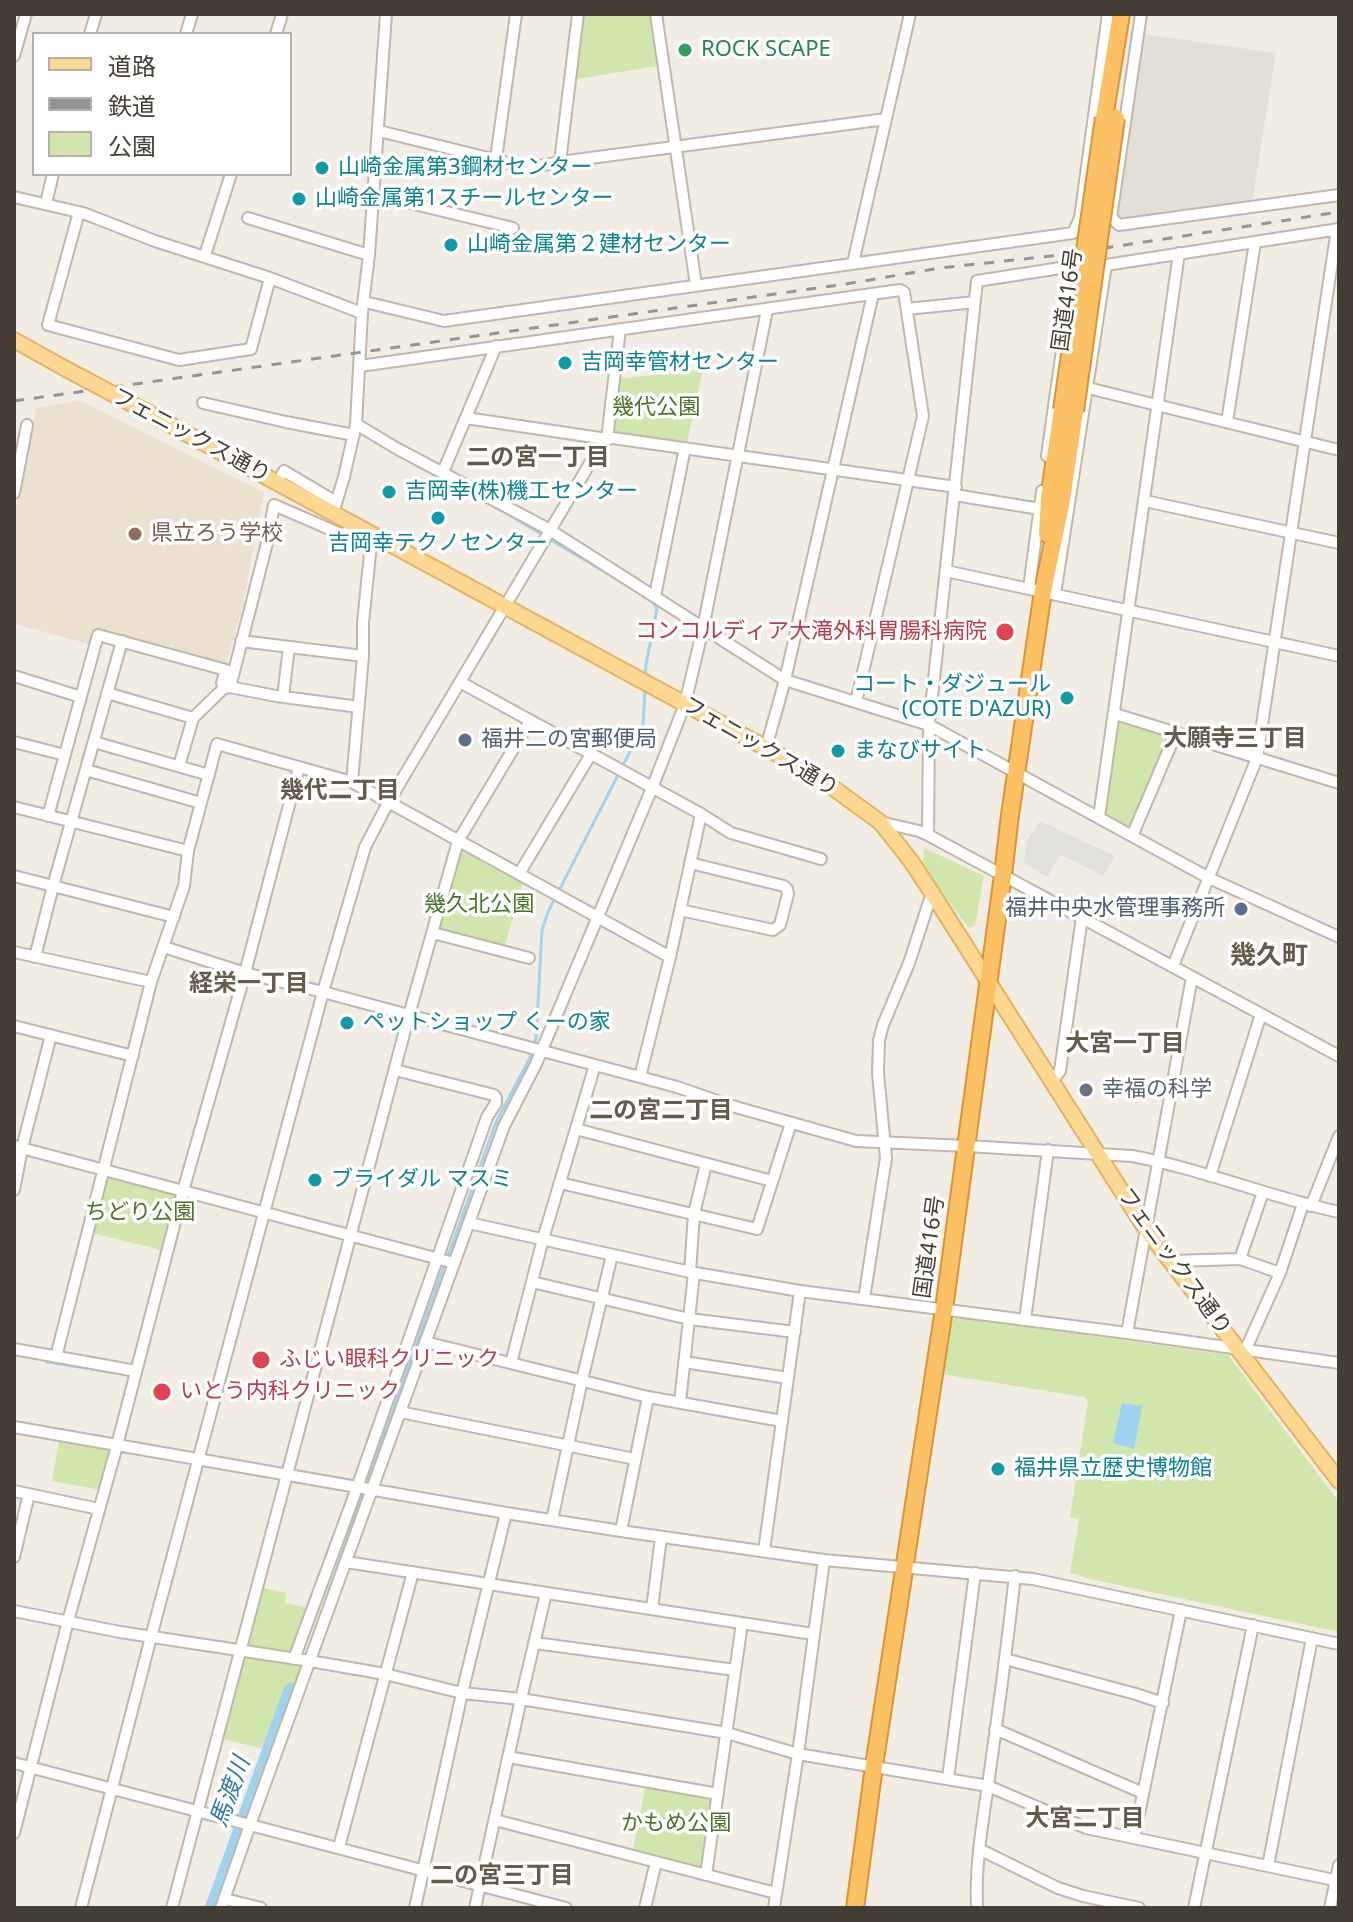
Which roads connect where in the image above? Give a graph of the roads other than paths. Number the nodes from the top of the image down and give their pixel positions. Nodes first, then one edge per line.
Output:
1 (26, 14) edge
2 (386, 14) edge
3 (516, 14) edge
4 (578, 14) edge
5 (656, 14) edge
6 (910, 14) edge
7 (1108, 14) edge
8 (1121, 14) edge
9 (1129, 14) edge
10 (1141, 14) edge
11 (14, 56) edge
12 (1110, 118) junction
13 (886, 119) junction
14 (379, 131) junction
15 (676, 148) junction
16 (496, 159) junction
17 (560, 162) junction
18 (53, 176) edge
19 (230, 176) edge
20 (373, 194) junction
21 (1339, 195) edge
22 (14, 197) edge
23 (46, 203) junction
24 (79, 212) junction
25 (1111, 217) junction
26 (248, 218) dead end
27 (1080, 218) junction
28 (513, 228) dead end
29 (1338, 229) edge
30 (1255, 242) junction
31 (1179, 253) junction
32 (205, 255) junction
33 (369, 255) junction
34 (853, 263) junction
35 (1336, 266) edge
36 (1105, 269) junction
37 (1073, 272) junction
38 (270, 278) junction
39 (696, 285) junction
40 (873, 294) junction
41 (365, 302) junction
42 (975, 302) junction
43 (907, 309) junction
44 (767, 310) junction
45 (362, 313) junction
46 (620, 329) junction
47 (14, 340) edge
48 (496, 346) junction
49 (360, 366) junction
50 (1088, 388) junction
51 (203, 403) dead end
52 (1158, 405) junction
53 (466, 418) junction
54 (1227, 422) junction
55 (27, 425) dead end
56 (355, 430) junction
57 (607, 439) junction
58 (1305, 442) junction
59 (685, 448) junction
60 (1339, 450) edge
61 (737, 456) junction
62 (832, 469) junction
63 (443, 472) junction
64 (282, 474) dead end
65 (909, 480) junction
66 (278, 490) dead end
67 (955, 491) junction
68 (14, 493) edge
69 (1145, 501) junction
70 (274, 505) junction
71 (335, 507) junction
72 (1040, 509) junction
73 (353, 523) junction
74 (550, 530) junction
75 (1291, 533) junction
76 (372, 534) junction
77 (1339, 543) edge
78 (946, 571) junction
79 (1042, 591) junction
80 (655, 596) junction
81 (504, 606) junction
82 (1130, 610) junction
83 (703, 628) junction
84 (122, 641) junction
85 (241, 641) junction
86 (1275, 642) junction
87 (289, 647) junction
88 (363, 656) junction
89 (1339, 656) edge
90 (14, 676) edge
91 (785, 680) junction
92 (460, 682) junction
93 (227, 688) junction
94 (107, 693) junction
95 (81, 697) junction
96 (283, 697) junction
97 (856, 702) junction
98 (685, 704) junction
99 (359, 707) junction
100 (1115, 714) junction
101 (193, 718) junction
102 (530, 721) junction
103 (929, 725) junction
104 (1176, 733) junction
105 (14, 742) edge
106 (94, 742) junction
107 (766, 748) junction
108 (591, 754) junction
109 (65, 755) junction
110 (1257, 758) junction
111 (179, 766) junction
112 (299, 767) junction
113 (86, 770) junction
114 (1016, 772) junction
115 (209, 775) junction
116 (352, 782) junction
117 (1339, 783) edge
118 (652, 788) junction
119 (201, 803) junction
120 (388, 803) junction
121 (14, 807) edge
122 (701, 814) junction
123 (48, 816) junction
124 (1099, 817) junction
125 (71, 821) junction
126 (880, 822) junction
127 (928, 835) junction
128 (1132, 836) junction
129 (458, 841) junction
130 (188, 851) junction
131 (821, 859) dead end
132 (690, 863) junction
133 (519, 874) junction
134 (1003, 875) junction
135 (14, 876) edge
136 (1209, 878) junction
137 (53, 886) junction
138 (932, 893) junction
139 (680, 910) junction
140 (174, 917) junction
141 (1082, 917) junction
142 (598, 918) junction
143 (433, 933) junction
144 (1339, 937) edge
145 (164, 947) junction
146 (14, 952) edge
147 (35, 957) junction
148 (670, 957) junction
149 (529, 958) dead end
150 (1173, 966) junction
151 (245, 973) junction
152 (1192, 977) junction
153 (151, 982) junction
154 (988, 982) junction
155 (323, 992) junction
156 (1261, 1014) junction
157 (409, 1015) junction
158 (14, 1026) edge
159 (51, 1035) junction
160 (542, 1050) junction
161 (133, 1056) junction
162 (1339, 1056) edge
163 (595, 1065) junction
164 (395, 1070) junction
165 (640, 1077) junction
166 (1052, 1081) junction
167 (791, 1123) junction
168 (576, 1129) junction
169 (1339, 1136) edge
170 (885, 1143) junction
171 (967, 1146) junction
172 (18, 1147) edge
173 (1048, 1150) junction
174 (1097, 1153) junction
175 (1159, 1161) junction
176 (706, 1164) junction
177 (103, 1169) junction
178 (1210, 1176) junction
179 (772, 1181) junction
180 (560, 1183) junction
181 (14, 1190) edge
182 (183, 1191) junction
183 (1263, 1192) junction
184 (1307, 1205) junction
185 (264, 1212) junction
186 (1339, 1212) edge
187 (694, 1214) junction
188 (469, 1223) junction
189 (1145, 1228) junction
190 (351, 1235) junction
191 (543, 1239) junction
192 (612, 1255) junction
193 (437, 1258) junction
194 (1240, 1259) junction
195 (1172, 1261) junction
196 (454, 1263) junction
197 (692, 1273) junction
198 (1280, 1273) junction
199 (532, 1282) junction
200 (800, 1291) junction
201 (601, 1298) junction
202 (864, 1299) junction
203 (944, 1309) junction
204 (689, 1319) junction
205 (1025, 1320) junction
206 (795, 1332) junction
207 (1127, 1333) junction
208 (425, 1342) junction
209 (14, 1349) edge
210 (1242, 1350) junction
211 (56, 1357) junction
212 (684, 1362) junction
213 (511, 1363) junction
214 (1339, 1363) edge
215 (136, 1371) junction
216 (788, 1378) junction
217 (582, 1380) junction
218 (648, 1397) junction
219 (680, 1402) junction
220 (400, 1412) junction
221 (782, 1421) junction
222 (14, 1427) edge
223 (117, 1445) junction
224 (568, 1446) junction
225 (199, 1458) junction
226 (635, 1459) junction
227 (287, 1475) junction
228 (1339, 1481) edge
229 (356, 1487) junction
230 (373, 1489) junction
231 (14, 1491) edge
232 (29, 1494) junction
233 (99, 1509) junction
234 (506, 1513) junction
235 (552, 1520) junction
236 (621, 1531) junction
237 (661, 1537) junction
238 (764, 1551) junction
239 (14, 1557) edge
240 (824, 1560) junction
241 (346, 1562) junction
242 (904, 1567) junction
243 (413, 1572) junction
244 (975, 1573) junction
245 (1015, 1576) junction
246 (490, 1584) junction
247 (546, 1593) junction
248 (652, 1609) junction
249 (1181, 1610) junction
250 (14, 1611) edge
251 (68, 1621) junction
252 (742, 1623) junction
253 (1253, 1625) junction
254 (813, 1634) junction
255 (151, 1637) junction
256 (1312, 1638) junction
257 (535, 1643) junction
258 (1339, 1644) edge
259 (241, 1651) junction
260 (294, 1659) junction
261 (1005, 1659) junction
262 (310, 1661) junction
263 (735, 1670) junction
264 (385, 1674) junction
265 (462, 1693) junction
266 (521, 1699) junction
267 (1163, 1703) junction
268 (995, 1729) junction
269 (727, 1733) junction
270 (798, 1754) junction
271 (508, 1757) junction
272 (14, 1763) edge
273 (874, 1766) junction
274 (31, 1768) junction
275 (948, 1778) junction
276 (988, 1786) junction
277 (111, 1790) junction
278 (1143, 1793) junction
279 (718, 1794) junction
280 (198, 1811) junction
281 (495, 1820) junction
282 (250, 1825) junction
283 (14, 1833) edge
284 (1134, 1838) junction
285 (339, 1847) junction
286 (979, 1849) junction
287 (1206, 1854) junction
288 (656, 1862) junction
289 (1339, 1865) edge
290 (1268, 1866) junction
291 (422, 1870) junction
292 (706, 1875) junction
293 (1337, 1881) edge
294 (480, 1885) junction
295 (776, 1893) junction
296 (223, 1903) edge
297 (81, 1908) edge
298 (172, 1908) edge
299 (261, 1908) edge
300 (415, 1908) edge
301 (475, 1908) edge
302 (562, 1908) edge
303 (645, 1908) edge
304 (774, 1908) edge
305 (855, 1908) edge
306 (977, 1908) edge
307 (1139, 1908) edge
308 (1194, 1908) edge
309 (1330, 1908) edge

1 - 11 street
2 - 14 street
3 - 16 street
4 - 17 street
5 - 15 street
6 - 13 street
7 - 27 street
8 - 12 highway, 国道416号
9 - 12 highway, 国道416号
10 - 25 street
12 - 79 highway, 国道416号, bridge
13 - 15 street
13 - 34 street
14 - 16 street
14 - 20 street
15 - 17 street
15 - 39 street
16 - 17 street
18 - 23 street
19 - 32 street
20 - 28 street
20 - 33 street
21 - 25 street
22 - 23 street
23 - 24 street
24 - 32 street
24 - 38 street
25 - 27 street
26 - 33 street
27 - 34 street
29 - 30 street
29 - 35 street
30 - 31 street
30 - 54 street
31 - 36 street
31 - 52 street
32 - 38 street
33 - 41 street
34 - 39 street
35 - 58 street
36 - 37 street
36 - 50 street
37 - 42 street
37 - 72 street
38 - 45 street
39 - 41 street
40 - 43 street
40 - 44 street
40 - 62 street
41 - 45 street
42 - 43 street
42 - 67 street
43 - 65 street
44 - 46 street
44 - 61 street
45 - 49 street
46 - 48 street
46 - 57 street
47 - 71 main road, フェニックス通り, bridge
48 - 49 street
48 - 53 street
49 - 56 street
50 - 52 street
50 - 79 street
51 - 56 street
52 - 54 street
52 - 69 street
53 - 57 street
53 - 63 street
54 - 58 street
55 - 68 street
56 - 63 street
56 - 71 street
57 - 59 street
57 - 74 street
58 - 60 street
58 - 75 street
59 - 61 street
59 - 80 street
61 - 62 street
61 - 83 street
62 - 65 street
62 - 91 street
63 - 74 street
64 - 71 street
65 - 67 street
65 - 97 street
66 - 70 street
67 - 72 street
67 - 78 street
69 - 75 street
69 - 82 street
70 - 73 street
70 - 85 street
71 - 73 main road, フェニックス通り
72 - 79 street
73 - 76 main road, フェニックス通り
74 - 80 street
74 - 81 street
75 - 77 street
75 - 86 street
76 - 81 main road, フェニックス通り
76 - 88 street
78 - 79 street
78 - 103 street
79 - 82 street
79 - 114 highway, 国道416号
80 - 83 street
81 - 92 street
81 - 98 main road, フェニックス通り
82 - 86 street
82 - 100 street
83 - 91 street
83 - 98 street
84 - 93 street
84 - 94 street
84 - 95 street
85 - 87 street
85 - 93 street
86 - 89 street
86 - 110 street
87 - 88 street
87 - 96 street
88 - 99 street
90 - 95 street
91 - 97 street
91 - 107 street
92 - 102 street
92 - 120 street
93 - 96 street
93 - 101 street
94 - 101 street
94 - 106 street
95 - 109 street
96 - 99 street
97 - 103 street
98 - 107 main road, フェニックス通り
98 - 118 street
99 - 116 street
100 - 104 street
100 - 124 street
101 - 111 street
102 - 108 street
102 - 129 street
103 - 114 street
103 - 127 street
104 - 110 street
104 - 128 street
105 - 109 street
106 - 111 street
106 - 113 street
107 - 126 main road, フェニックス通り
108 - 118 street
108 - 133 street
109 - 123 street
110 - 117 street
110 - 136 street
111 - 115 street
112 - 115 street
112 - 116 street
112 - 151 street
113 - 119 street
113 - 125 street
114 - 124 street
114 - 134 highway, 国道416号
115 - 119 street
116 - 120 street
118 - 122 street
118 - 142 street
119 - 130 street
120 - 129 street
120 - 155 street
121 - 123 street
122 - 131 street
122 - 132 street
123 - 125 street
124 - 128 street
125 - 130 street
125 - 137 street
126 - 127 street
126 - 138 main road, フェニックス通り
127 - 134 street
128 - 136 street
129 - 133 street
129 - 143 street
130 - 140 street
132 - 139 street
132 - 139 street
133 - 142 street
134 - 141 street
134 - 154 highway, 国道416号
135 - 137 street
136 - 144 street
136 - 150 street
137 - 140 street
137 - 147 street
138 - 154 main road, フェニックス通り
138 - 170 street
139 - 148 street
140 - 145 street
141 - 150 street
141 - 166 street
142 - 148 street
142 - 160 street
143 - 149 street
143 - 157 street
145 - 151 street
145 - 153 street
146 - 147 street
147 - 153 street
148 - 165 street
150 - 152 street
151 - 155 street
151 - 182 street
152 - 156 street
152 - 175 street
153 - 161 street
154 - 166 main road, フェニックス通り
154 - 171 highway, 国道416号
155 - 157 street
155 - 185 street
156 - 162 street
156 - 178 street
157 - 160 street
157 - 164 street
158 - 159 street
159 - 161 street
159 - 172 street
160 - 163 street
160 - 188 street
161 - 177 street
163 - 165 street
163 - 168 street
164 - 190 street
164 - 193 street
165 - 167 street
166 - 174 main road, フェニックス通り
167 - 170 street
167 - 179 street
168 - 176 street
168 - 180 street
169 - 184 street
170 - 171 street
170 - 202 street
171 - 173 street
171 - 203 highway, 国道416号
172 - 177 street
172 - 181 street
173 - 174 street
173 - 205 street
174 - 175 street
174 - 189 main road, フェニックス通り
175 - 178 street
175 - 189 street
176 - 179 street
176 - 187 street
177 - 182 street
177 - 211 street
178 - 183 street
179 - 187 street
180 - 187 street
180 - 191 street
182 - 185 street
182 - 215 street
183 - 184 street
183 - 194 street
184 - 186 street
184 - 198 street
185 - 190 street
185 - 225 street
187 - 197 street
188 - 191 street
188 - 196 street
189 - 195 main road, フェニックス通り
189 - 207 street
190 - 193 street
190 - 227 street
191 - 192 street
191 - 199 street
192 - 197 street
192 - 201 street
193 - 196 street
193 - 229 street
194 - 195 street
194 - 198 street
195 - 210 main road, フェニックス通り
196 - 208 street
197 - 200 street
197 - 204 street
198 - 210 street
199 - 201 street
199 - 213 street
200 - 202 street
200 - 206 street
201 - 204 street
201 - 217 street
202 - 203 street
203 - 205 street
203 - 242 highway, 国道416号
204 - 206 street
204 - 212 street
205 - 207 street
206 - 216 street
207 - 210 street
208 - 213 street
208 - 220 street
209 - 211 street
210 - 214 street
210 - 228 main road, フェニックス通り
211 - 215 street
212 - 216 street
212 - 219 street
213 - 217 street
215 - 223 street
216 - 221 street
217 - 218 street
217 - 224 street
218 - 219 street
218 - 226 street
219 - 221 street
220 - 224 street
220 - 230 street
221 - 238 street
222 - 223 street
223 - 225 street
223 - 233 street
224 - 226 street
224 - 235 street
225 - 227 street
225 - 255 street
226 - 236 street
227 - 229 street
227 - 259 street
229 - 230 street
229 - 260 street
230 - 234 street
230 - 241 street
231 - 232 street
232 - 233 street
232 - 239 street
233 - 251 street
234 - 235 street
234 - 246 street
235 - 236 street
236 - 237 street
237 - 238 street
237 - 248 street
238 - 240 street
240 - 242 street
240 - 254 street
241 - 243 street
241 - 262 street
242 - 244 street
242 - 273 highway, 国道416号
243 - 246 street
243 - 264 street
244 - 245 street
244 - 275 street
245 - 249 street
245 - 261 street
246 - 247 street
246 - 265 street
247 - 248 street
247 - 257 street
248 - 252 street
249 - 253 street
249 - 267 street
250 - 251 street
251 - 255 street
251 - 274 street
252 - 254 street
252 - 263 street
253 - 256 street
253 - 287 street
254 - 270 street
255 - 259 street
255 - 277 street
256 - 258 street
256 - 290 street
257 - 263 street
257 - 266 street
259 - 260 street
259 - 280 street
260 - 262 street
261 - 267 street
261 - 268 street
262 - 264 street
262 - 282 street
263 - 269 street
264 - 265 street
264 - 285 street
265 - 266 street
265 - 291 street
266 - 269 street
266 - 271 street
267 - 278 street
268 - 276 street
268 - 278 street
269 - 270 street
269 - 279 street
270 - 273 street
270 - 295 street
271 - 279 street
271 - 281 street
272 - 274 street
273 - 275 street
273 - 305 highway, 国道416号
274 - 277 street
274 - 283 street
275 - 276 street
276 - 284 street
276 - 286 street
277 - 280 street
277 - 297 street
278 - 284 street
279 - 292 street
280 - 282 street
280 - 298 street
281 - 288 street
281 - 294 street
282 - 285 street
282 - 296 street
284 - 287 street
285 - 291 street
286 - 306 street
286 - 307 street
287 - 290 street
287 - 308 street
288 - 292 street
288 - 303 street
289 - 293 street
290 - 293 street
291 - 294 street
291 - 300 street
292 - 295 street
293 - 309 street
294 - 301 street
294 - 302 street
295 - 304 street
296 - 299 street

